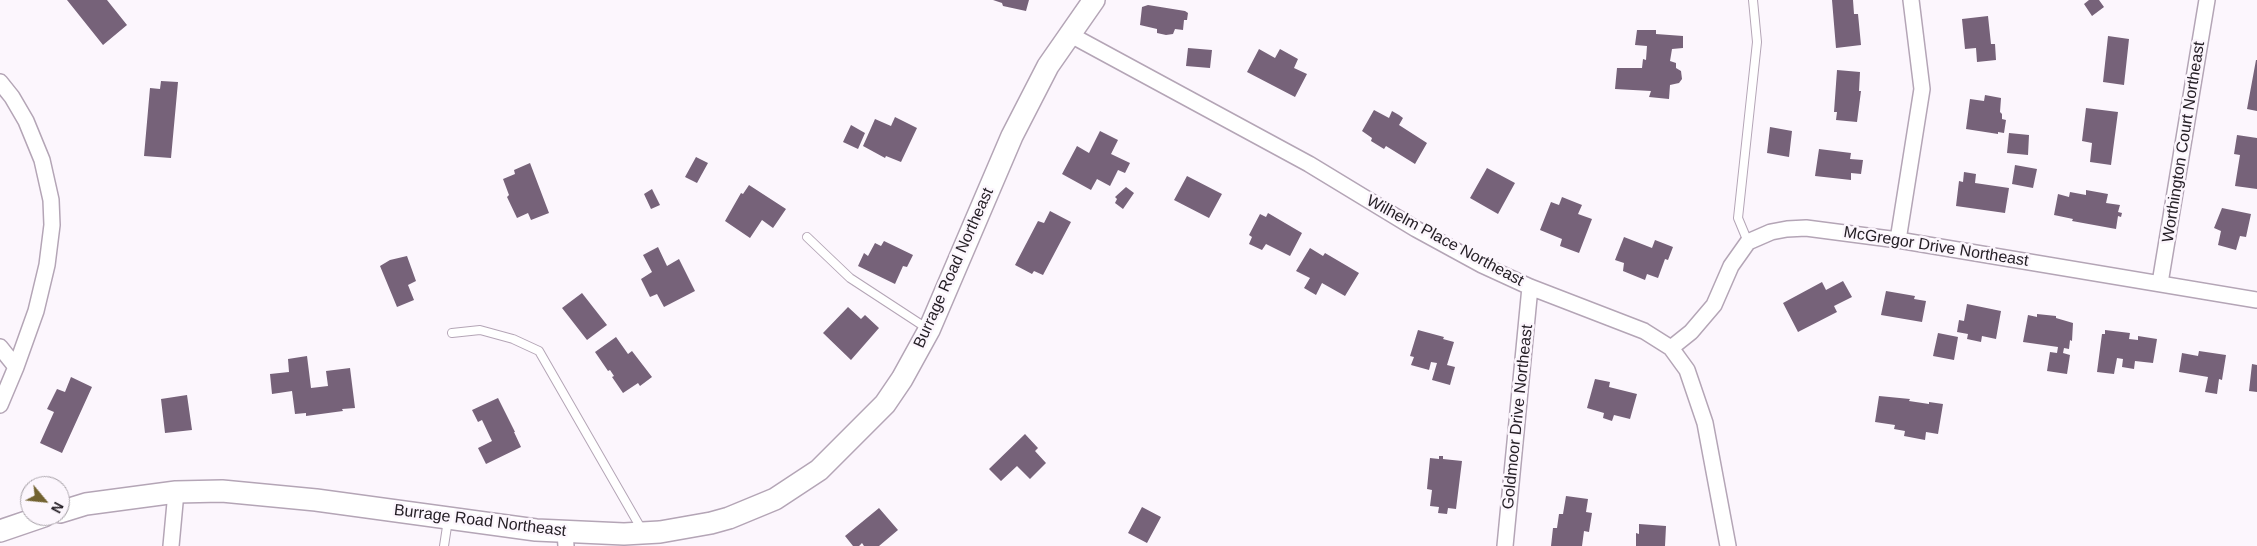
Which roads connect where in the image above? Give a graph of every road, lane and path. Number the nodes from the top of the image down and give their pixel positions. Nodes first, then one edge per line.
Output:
1 (1094, 0) edge
2 (1753, 0) edge
3 (1912, 0) edge
4 (2207, 0) edge
5 (1069, 34) junction
6 (0, 82) edge
7 (807, 237) dead end
8 (1898, 240) junction
9 (1748, 242) junction
10 (2160, 283) junction
11 (1530, 287) junction
12 (2257, 300) edge
13 (930, 330) junction
14 (452, 332) dead end
15 (0, 347) edge
16 (1671, 348) junction
17 (16, 367) junction
18 (0, 405) edge
19 (176, 492) junction
20 (70, 509) edge
21 (449, 518) junction
22 (20, 524) edge
23 (0, 531) edge
24 (644, 533) junction
25 (565, 539) edge
26 (171, 546) edge
27 (444, 546) edge
28 (1505, 546) edge
29 (1728, 546) edge

1 - 5 street, Burrage Road Northeast
2 - 9 lane
3 - 8 street
4 - 10 street, Worthington Court Northeast
5 - 11 street, Wilhelm Place Northeast
5 - 13 street, Burrage Road Northeast
6 - 17 street
7 - 13 lane
8 - 9 street, McGregor Drive Northeast
8 - 10 street, McGregor Drive Northeast
9 - 16 street
10 - 12 street, McGregor Drive Northeast
11 - 16 street, Wilhelm Place Northeast
11 - 28 street, Goldmoor Drive Northeast
13 - 24 street, Burrage Road Northeast
14 - 24 lane
15 - 17 street
16 - 29 street, Wilhelm Place Northeast
17 - 18 street
19 - 20 street, Burrage Road Northeast
19 - 21 street, Burrage Road Northeast
19 - 26 street
21 - 25 street, Burrage Road Northeast
21 - 27 lane
22 - 23 street
24 - 25 street, Burrage Road Northeast

